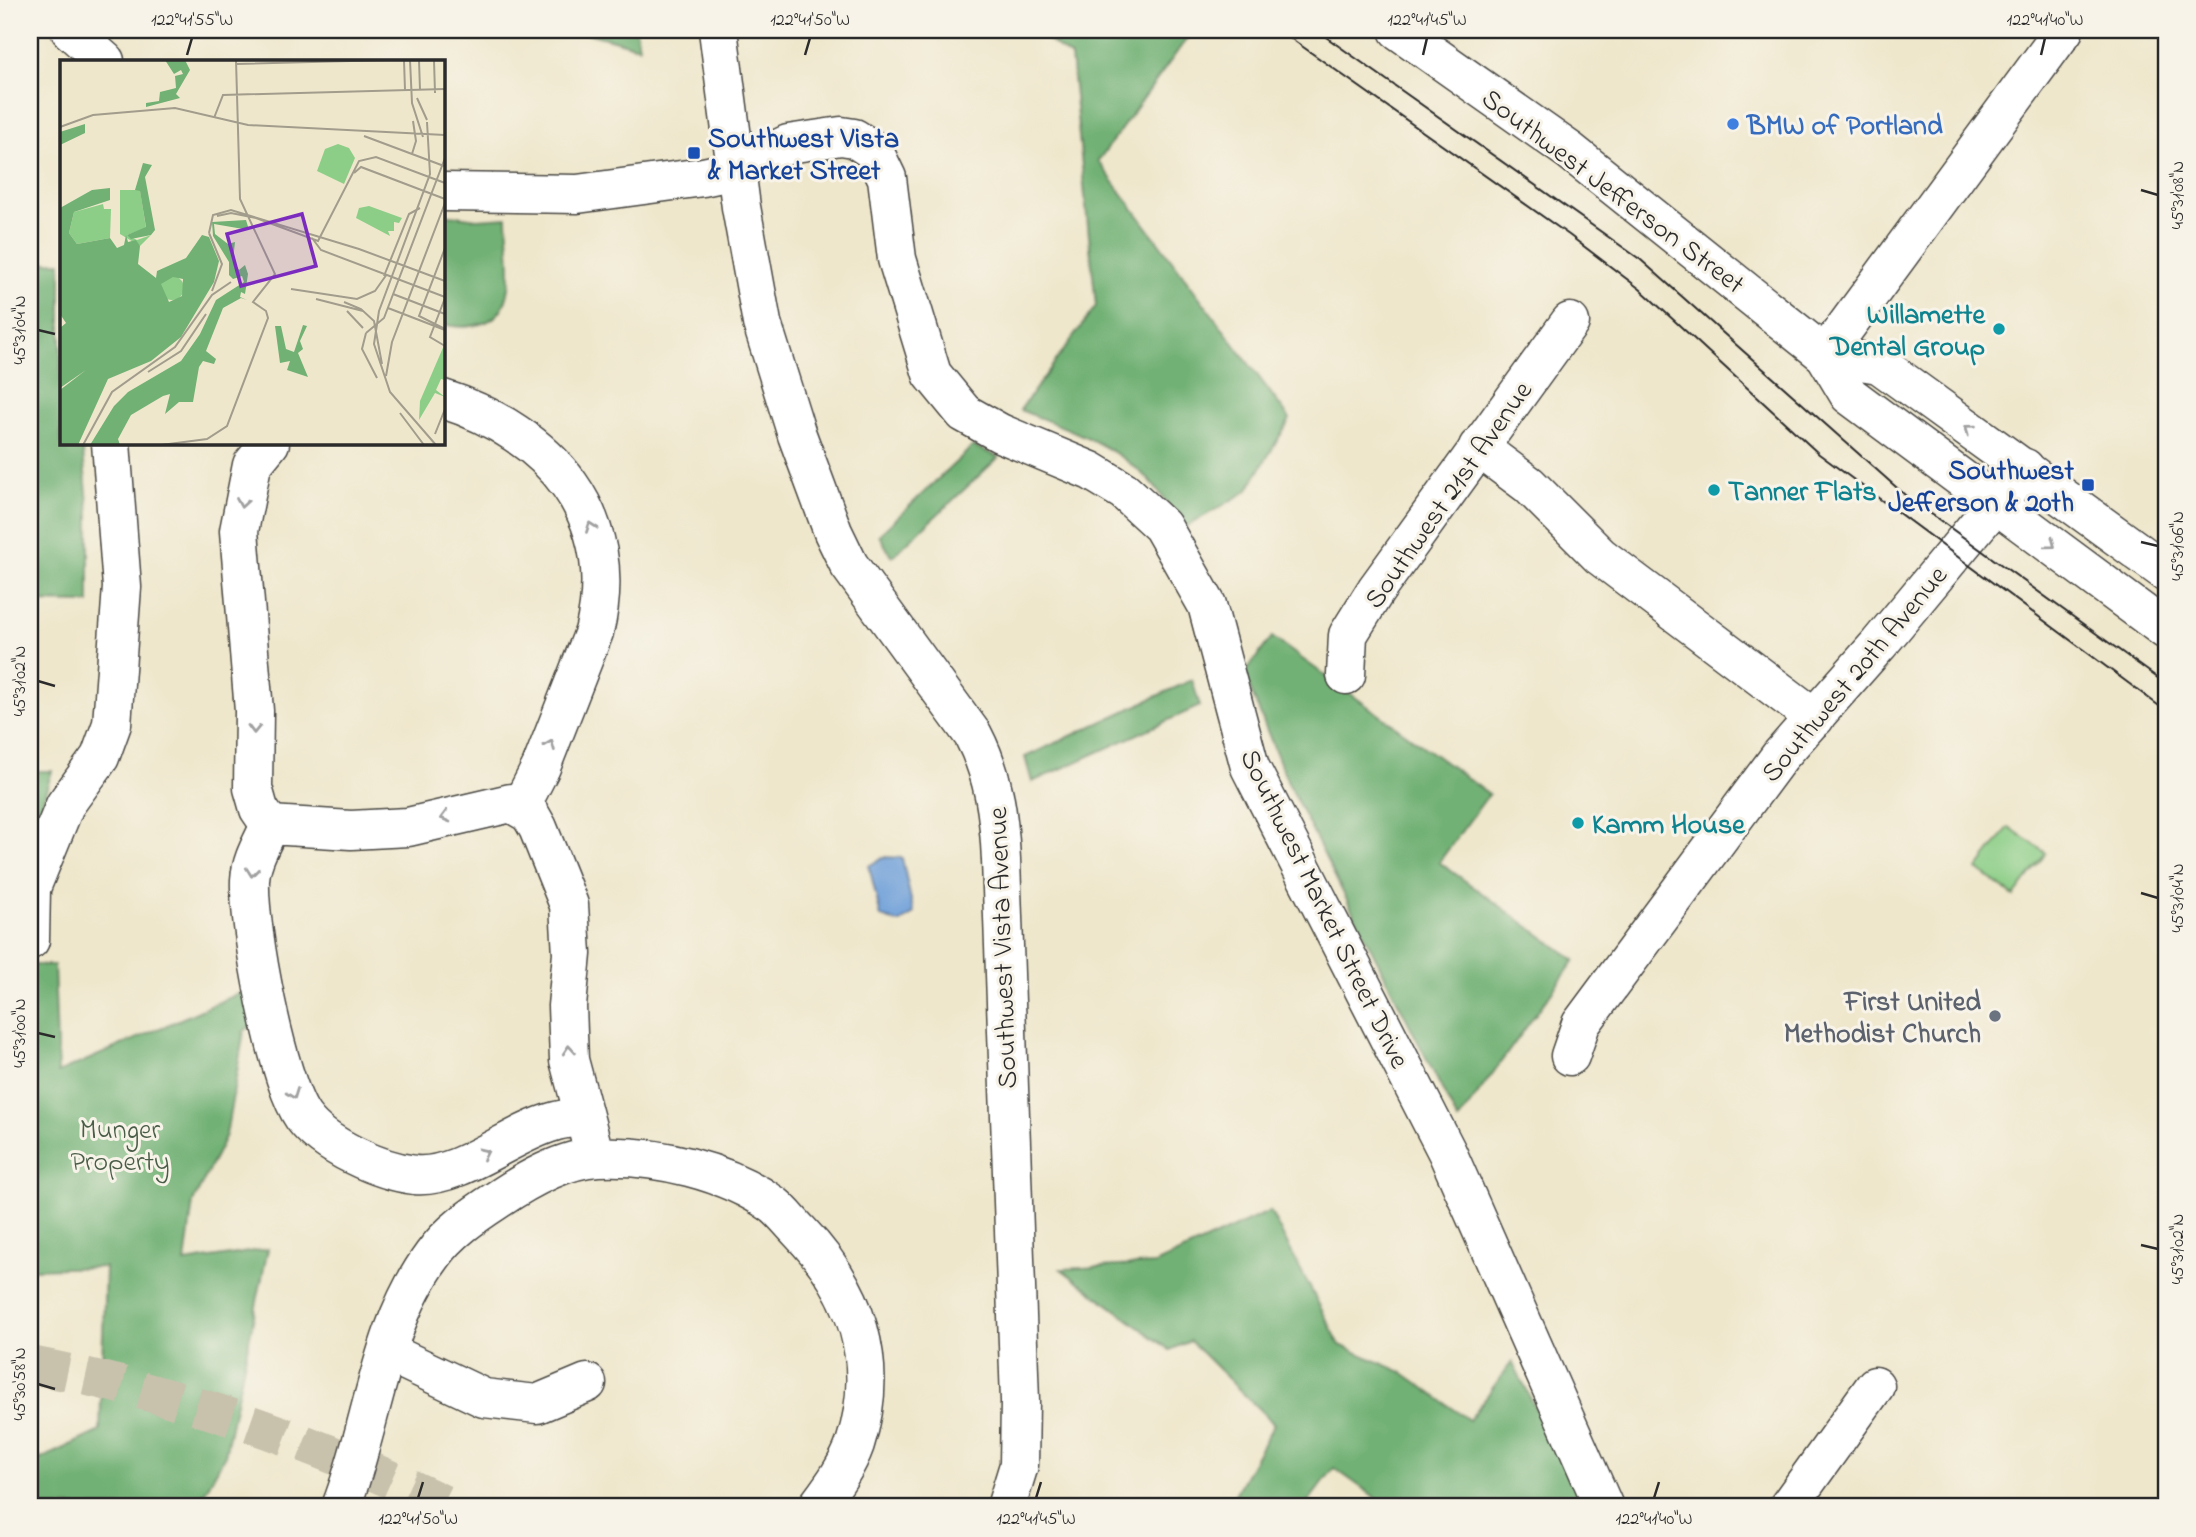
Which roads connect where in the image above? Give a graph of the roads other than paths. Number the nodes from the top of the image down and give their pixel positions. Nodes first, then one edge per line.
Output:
1 (70, 30) edge
2 (718, 30) edge
3 (1398, 30) edge
4 (2064, 30) edge
5 (104, 60) edge
6 (736, 170) junction
7 (444, 192) edge
8 (1570, 322) dead end
9 (1825, 355) junction
10 (444, 399) edge
11 (111, 444) edge
12 (269, 444) edge
13 (1478, 447) junction
14 (2025, 468) junction
15 (1996, 504) junction
16 (2166, 572) edge
17 (2166, 630) edge
18 (1346, 675) dead end
19 (1815, 718) junction
20 (521, 806) junction
21 (270, 825) junction
22 (30, 940) edge
23 (1570, 1056) dead end
24 (584, 1116) junction
25 (596, 1157) junction
26 (387, 1352) junction
27 (587, 1382) dead end
28 (1875, 1386) dead end
29 (341, 1507) edge
30 (817, 1507) edge
31 (1006, 1507) edge
32 (1604, 1507) edge
33 (1788, 1507) edge

1 - 5 street
2 - 6 street, Southwest Vista Avenue
3 - 9 street, Southwest Jefferson Street
4 - 9 street
6 - 7 street, Southwest Market Street Drive
6 - 31 street, Southwest Vista Avenue
6 - 32 street, Southwest Market Street Drive
8 - 13 street, Southwest 21st Avenue
14 -> 9 street, Southwest Jefferson Street
9 - 15 street, Southwest Jefferson Street
20 -> 10 street
11 - 22 street
12 -> 21 street
13 - 18 street, Southwest 21st Avenue
13 - 19 street
14 - 15 street, Southwest 20th Avenue
14 - 16 street, Southwest Jefferson Street
15 -> 17 street, Southwest Jefferson Street
15 - 19 street, Southwest 20th Avenue
19 - 23 street, Southwest 20th Avenue
20 -> 21 street
24 -> 20 street
21 -> 24 street
24 - 25 street
25 - 26 street
25 - 30 street
26 - 27 street
26 - 29 street
28 - 33 street

